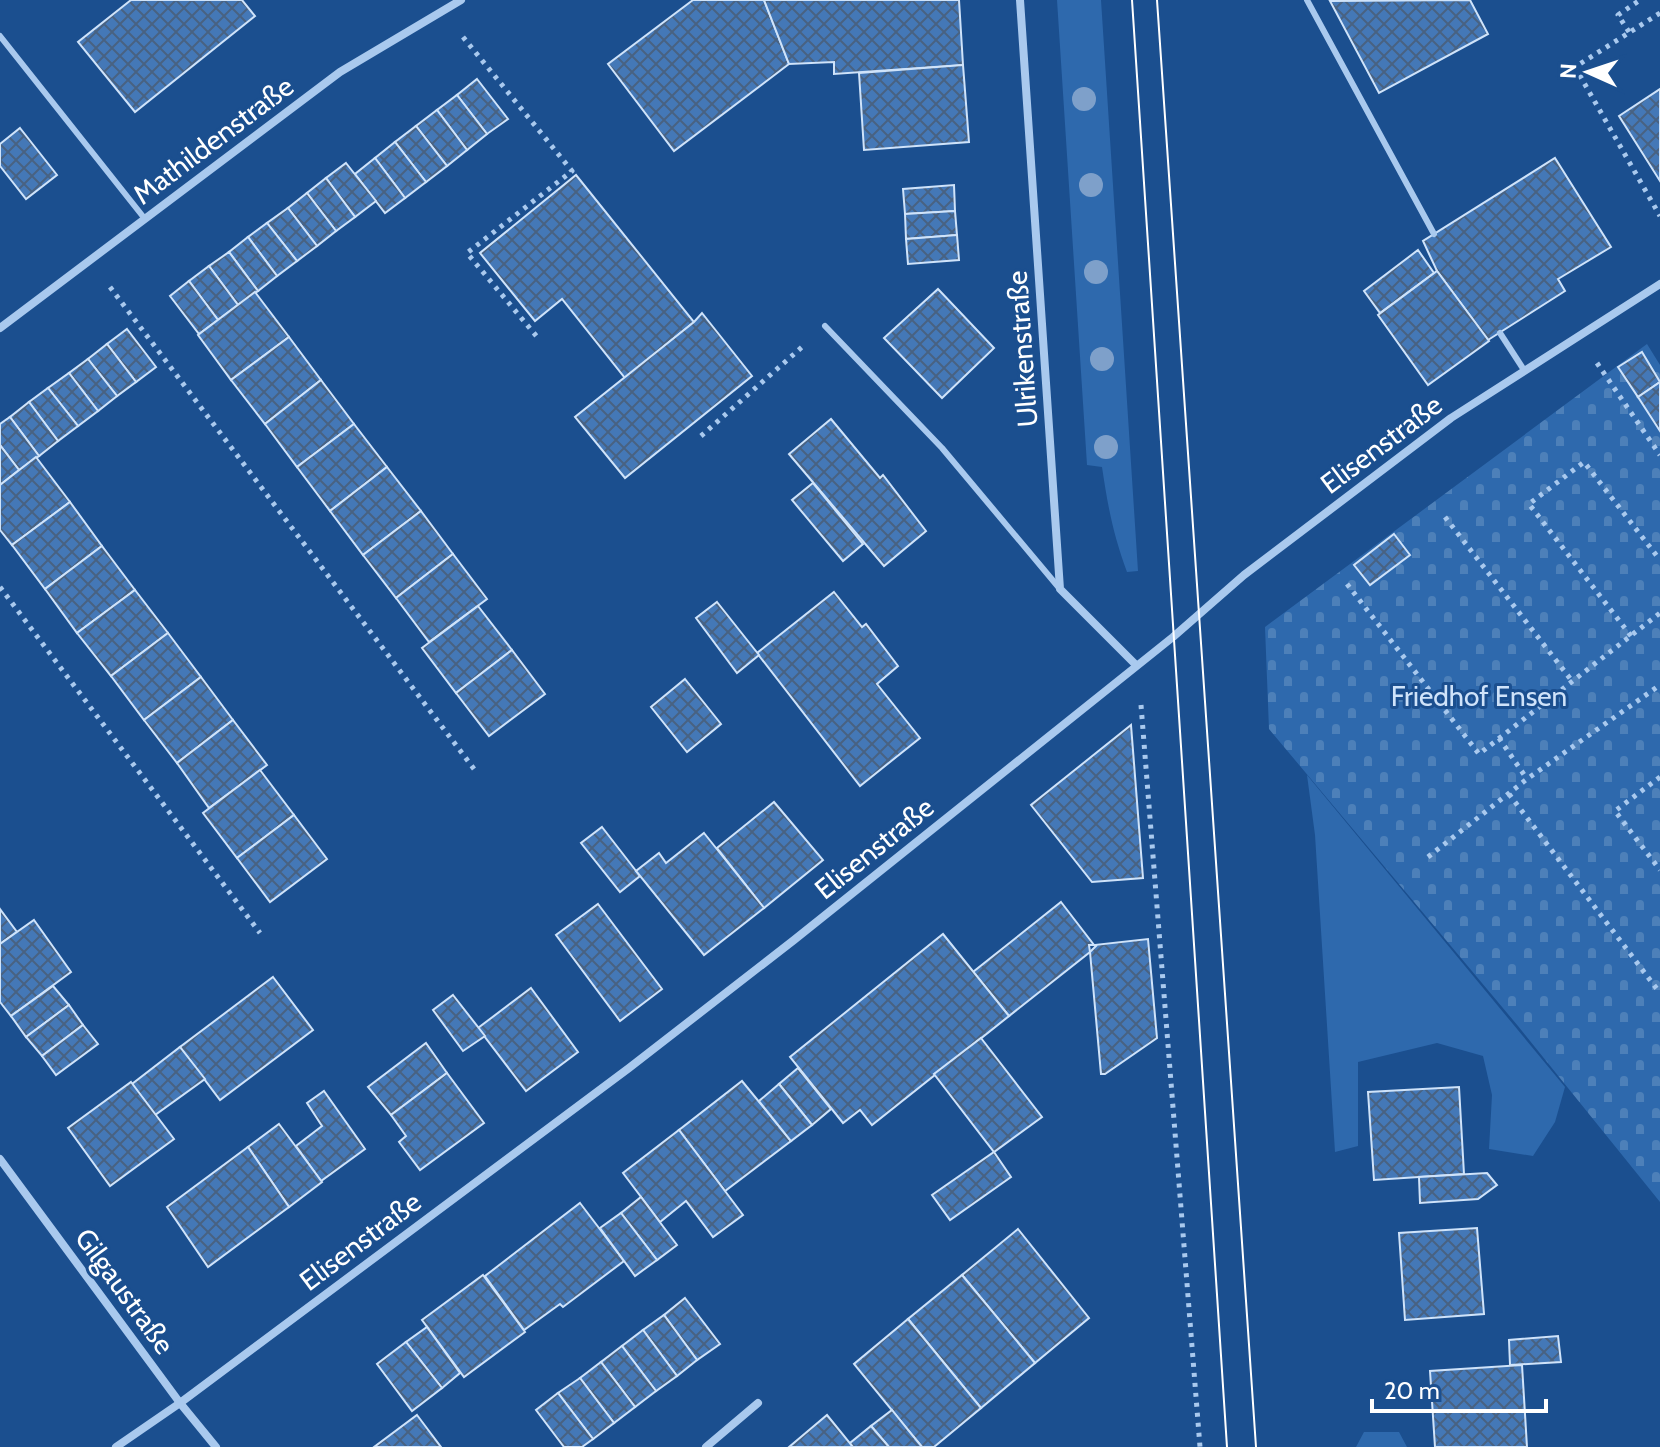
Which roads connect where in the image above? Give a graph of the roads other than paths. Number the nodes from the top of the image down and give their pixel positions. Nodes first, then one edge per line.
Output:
1 (461, 0) edge
2 (1020, 0) edge
3 (1307, 0) edge
4 (0, 36) edge
5 (145, 219) junction
6 (1434, 234) dead end
7 (1660, 284) edge
8 (825, 326) road end
9 (0, 328) edge
10 (1500, 333) dead end
11 (1524, 370) junction
12 (1060, 589) junction
13 (1136, 665) junction
14 (0, 1159) edge
15 (180, 1403) junction
16 (758, 1403) dead end
17 (116, 1447) edge
18 (216, 1447) edge
19 (706, 1447) edge

1 - 5 street, Mathildenstraße
2 - 12 street, Ulrikenstraße
3 - 6 lane
4 - 5 lane
5 - 9 street, Mathildenstraße
7 - 11 street, Elisenstraße
8 - 12 lane
10 - 11 lane
11 - 13 street, Elisenstraße
12 - 13 street
13 - 15 street, Elisenstraße
14 - 15 street, Gilgaustraße
15 - 17 street, Elisenstraße
15 - 18 street, Gilgaustraße
16 - 19 street

